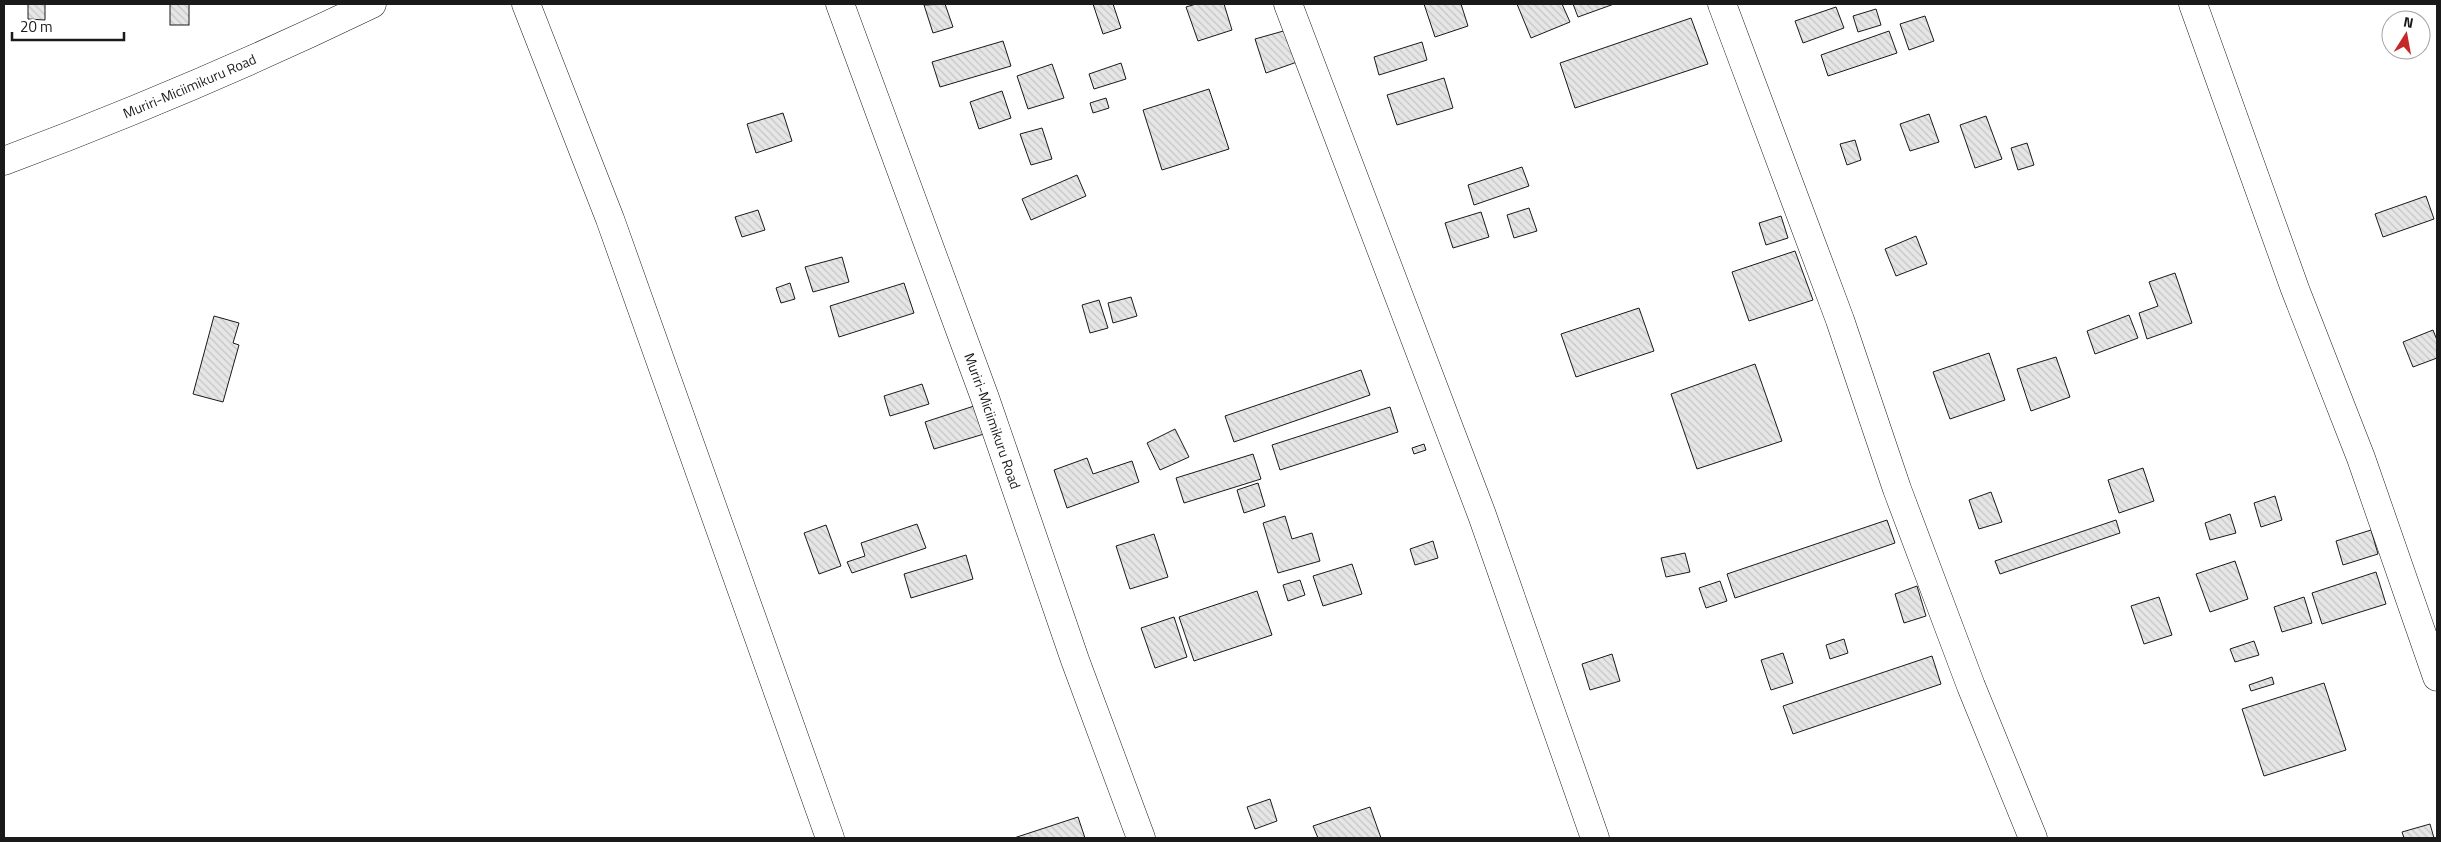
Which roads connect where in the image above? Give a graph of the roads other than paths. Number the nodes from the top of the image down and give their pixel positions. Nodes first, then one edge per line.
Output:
1 (372, 4) edge
2 (526, 4) edge
3 (840, 4) edge
4 (1288, 4) edge
5 (1722, 4) edge
6 (2193, 4) edge
7 (4, 162) edge
8 (2437, 677) edge
9 (830, 838) edge
10 (1141, 838) edge
11 (1595, 838) edge
12 (2033, 838) edge

1 - 7 street, Muriri-Miciimikuru Road
2 - 9 street
3 - 10 street, Muriri-Miciimikuru Road
4 - 11 street
5 - 12 street
6 - 8 street

